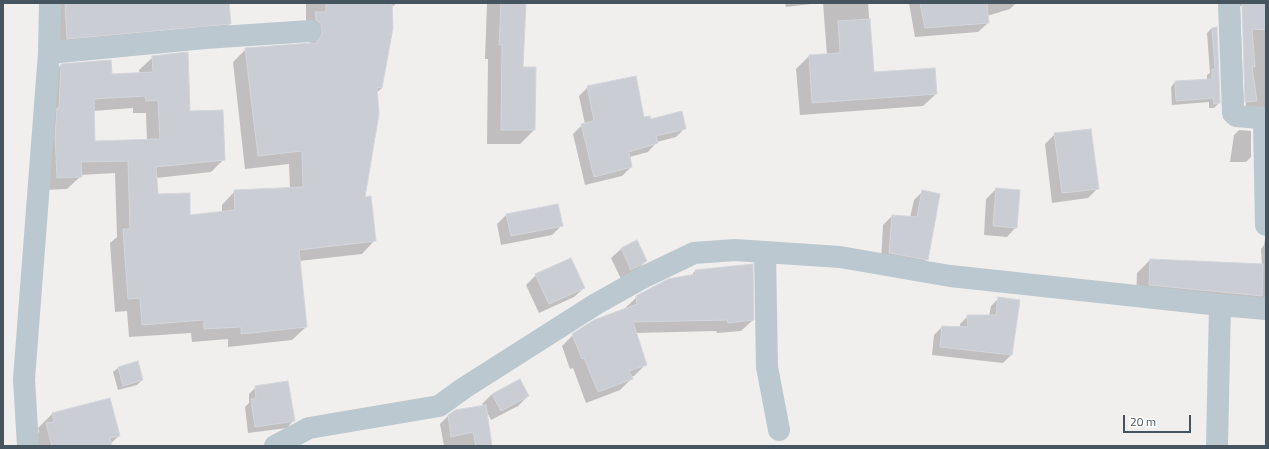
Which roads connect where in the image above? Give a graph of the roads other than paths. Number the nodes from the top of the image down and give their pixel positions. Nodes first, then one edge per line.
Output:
1 (50, 3) edge
2 (1229, 3) edge
3 (310, 31) dead end
4 (49, 53) junction
5 (1266, 225) edge
6 (765, 252) junction
7 (1220, 305) junction
8 (1266, 309) edge
9 (779, 430) dead end
10 (28, 446) edge
11 (275, 446) edge
12 (1217, 446) edge

1 - 4 street
2 - 5 street
3 - 4 street
4 - 10 street
6 - 7 street
6 - 9 street
6 - 11 street
7 - 8 street
7 - 12 street

